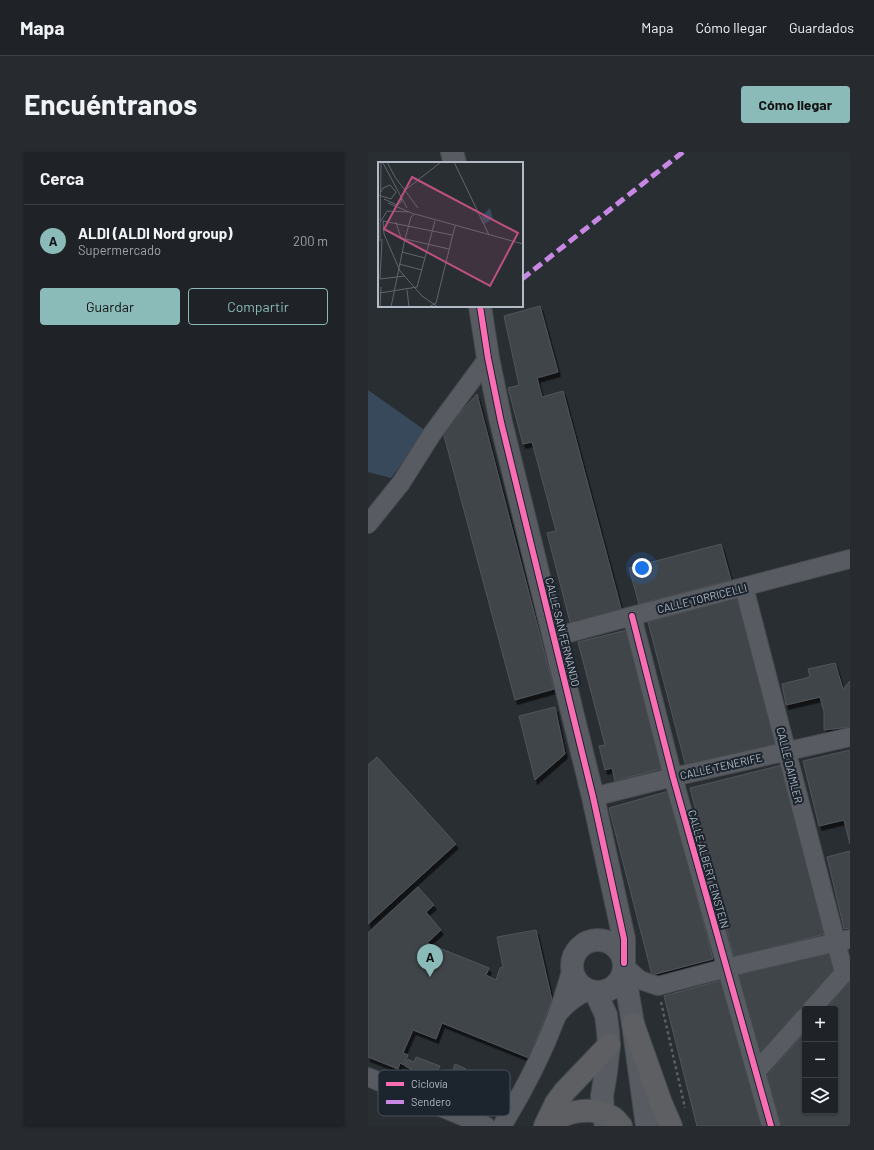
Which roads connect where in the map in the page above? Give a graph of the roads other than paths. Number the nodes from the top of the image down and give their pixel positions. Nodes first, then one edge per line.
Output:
1 (452, 152) edge
2 (455, 162) edge
3 (480, 307) edge
4 (488, 358) junction
5 (368, 524) edge
6 (850, 559) edge
7 (744, 587) junction
8 (632, 616) junction
9 (554, 637) junction
10 (850, 737) edge
11 (787, 752) junction
12 (673, 777) junction
13 (593, 798) junction
14 (617, 907) junction
15 (592, 940) junction
16 (843, 941) edge
17 (624, 967) junction
18 (572, 968) junction
19 (726, 968) junction
20 (592, 992) junction
21 (815, 1006) edge
22 (557, 1017) junction
23 (802, 1020) edge
24 (633, 1024) junction
25 (609, 1045) junction
26 (756, 1072) junction
27 (368, 1077) edge
28 (378, 1081) edge
29 (510, 1113) edge
30 (462, 1116) edge
31 (508, 1116) edge
32 (678, 1118) edge
33 (604, 1120) edge
34 (545, 1125) edge
35 (486, 1126) edge
36 (502, 1126) edge
37 (621, 1126) edge
38 (646, 1126) edge
39 (771, 1126) edge

1 - 2 street
3 - 4 street, CALLE SAN FERNANDO
4 - 5 street
4 - 9 street, CALLE SAN FERNANDO
6 - 7 street, CALLE TORRICELLI
7 - 8 street, CALLE TORRICELLI
7 - 11 street, CALLE DAIMLER
8 - 9 street, CALLE TORRICELLI
8 - 12 street, CALLE ALBERT EINSTEIN
9 - 13 street, CALLE SAN FERNANDO
10 - 11 street, CALLE TENERIFE
11 - 12 street, CALLE TENERIFE
11 - 16 street, CALLE DAIMLER
12 - 13 street, CALLE TENERIFE
12 - 19 street, CALLE ALBERT EINSTEIN
13 - 14 street, CALLE SAN FERNANDO
14 - 15 street
14 - 17 street, CALLE SAN FERNANDO
15 - 17 street
15 - 18 street
16 - 19 street
16 - 21 street, CALLE DAIMLER
17 - 19 street
17 - 20 street
17 - 24 street
18 - 20 street
18 - 22 street
19 - 26 street, CALLE ALBERT EINSTEIN
20 - 22 street
20 - 25 street
22 - 29 street
23 - 26 street
24 - 32 highway
24 - 38 street
25 - 33 street
25 - 34 highway
26 - 39 street, CALLE ALBERT EINSTEIN
27 - 28 street
30 - 35 street
31 - 36 street
33 - 34 highway
33 - 37 highway

